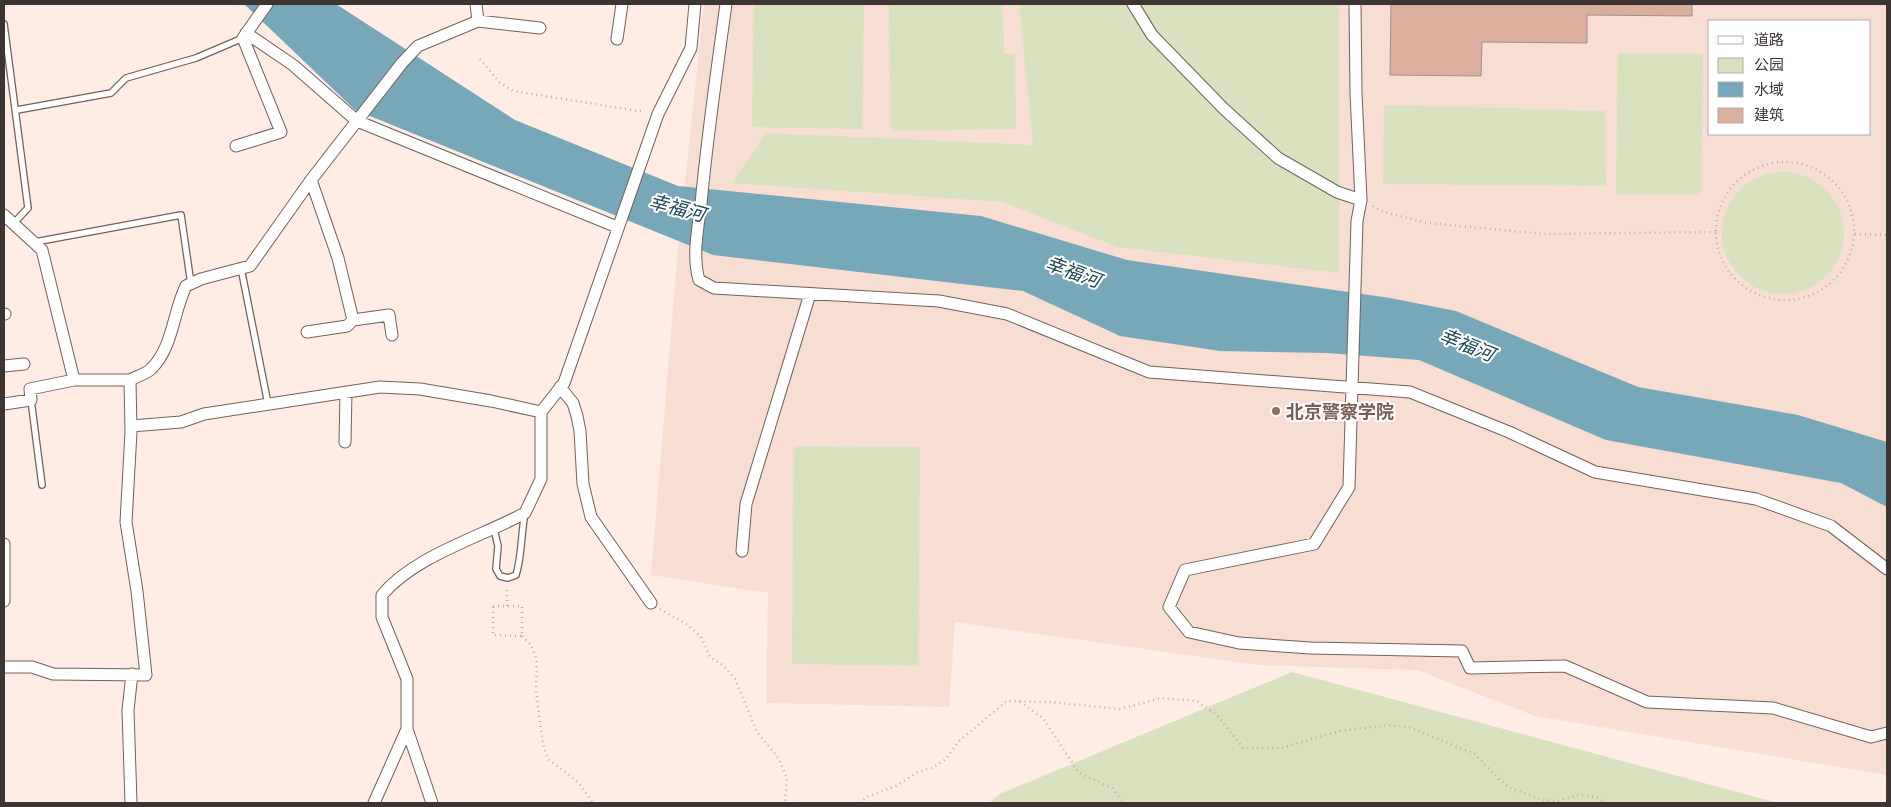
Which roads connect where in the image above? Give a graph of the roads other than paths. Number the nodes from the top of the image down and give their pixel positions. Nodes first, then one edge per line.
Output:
1 (267, 4) edge
2 (476, 4) edge
3 (622, 4) edge
4 (696, 4) edge
5 (726, 4) edge
6 (1133, 4) edge
7 (1356, 4) edge
8 (478, 21) junction
9 (4, 24) edge
10 (540, 28) dead end
11 (246, 33) junction
12 (617, 39) dead end
13 (17, 110) junction
14 (357, 121) junction
15 (236, 146) dead end
16 (310, 180) junction
17 (1361, 200) junction
18 (4, 215) edge
19 (13, 224) junction
20 (618, 225) junction
21 (33, 242) junction
22 (242, 268) junction
23 (191, 284) junction
24 (810, 294) junction
25 (353, 320) junction
26 (307, 332) dead end
27 (392, 335) dead end
28 (24, 364) dead end
29 (4, 366) edge
30 (74, 380) junction
31 (130, 380) junction
32 (560, 387) junction
33 (1353, 388) junction
34 (346, 392) junction
35 (31, 400) junction
36 (4, 404) edge
37 (268, 404) junction
38 (541, 412) junction
39 (131, 426) junction
40 (345, 442) dead end
41 (42, 485) dead end
42 (525, 513) junction
43 (494, 529) junction
44 (4, 544) edge
45 (742, 552) dead end
46 (1887, 569) edge
47 (4, 601) edge
48 (651, 604) road end
49 (4, 667) edge
50 (132, 674) junction
51 (407, 729) junction
52 (1887, 733) edge
53 (131, 803) edge
54 (374, 803) edge
55 (432, 803) edge

1 - 11 street
2 - 8 street
3 - 12 street
4 - 20 street
5 - 24 street
6 - 17 street
7 - 17 street
8 - 10 street
8 - 14 street
9 - 13 lane
11 - 13 lane
11 - 14 street
11 - 15 street
13 - 19 lane
14 - 16 street
14 - 20 street
16 - 22 street
16 - 25 street
17 - 33 street
18 - 19 street
19 - 21 street
20 - 32 street
21 - 23 lane
21 - 30 street
22 - 23 street
22 - 37 lane
23 - 31 street
24 - 33 street
24 - 45 street
25 - 26 street
25 - 27 street
28 - 29 street
30 - 31 street
30 - 35 street
31 - 39 street
32 - 38 street
32 - 48 street
33 - 46 street
33 - 52 street
34 - 37 street
34 - 38 street
34 - 40 street
35 - 36 street
35 - 41 lane
37 - 39 street
38 - 42 street
39 - 50 street
42 - 43 street
42 - 43 lane
43 - 51 street
44 - 47 street
49 - 50 street
50 - 53 street
51 - 54 street
51 - 55 street

